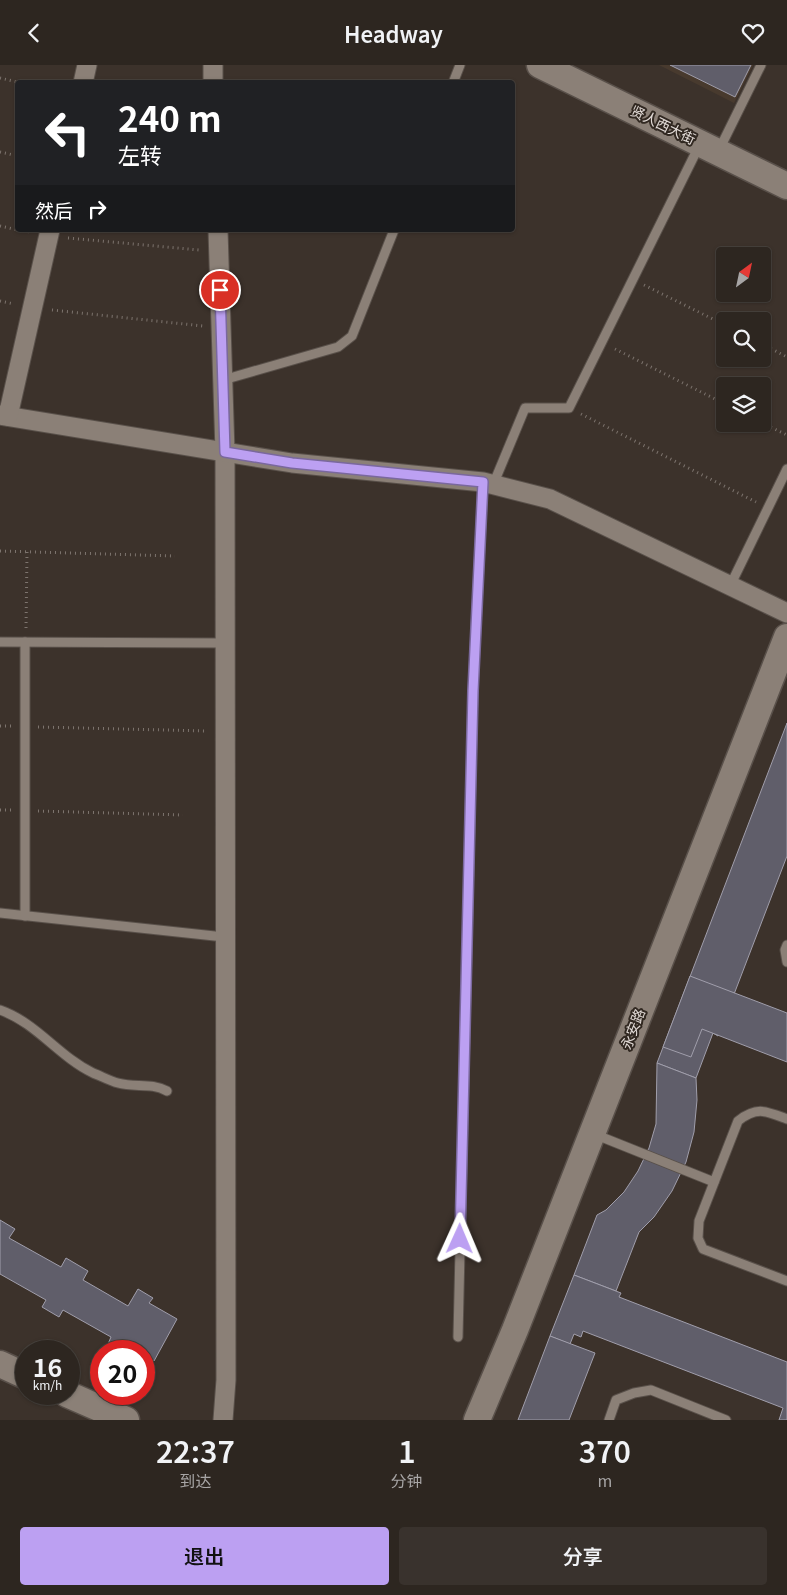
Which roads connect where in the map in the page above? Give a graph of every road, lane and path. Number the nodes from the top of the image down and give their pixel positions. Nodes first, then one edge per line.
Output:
1 (87, 65) edge
2 (213, 65) edge
3 (460, 65) edge
4 (540, 65) edge
5 (761, 65) edge
6 (0, 78) edge
7 (84, 80) edge
8 (213, 80) edge
9 (454, 80) edge
10 (15, 82) edge
11 (709, 147) junction
12 (0, 152) edge
13 (15, 155) edge
14 (787, 186) edge
15 (0, 226) edge
16 (15, 229) edge
17 (218, 232) edge
18 (393, 232) edge
19 (49, 233) edge
20 (219, 252) junction
21 (633, 279) junction
22 (0, 301) edge
23 (33, 307) junction
24 (716, 320) edge
25 (221, 328) junction
26 (601, 342) junction
27 (771, 349) edge
28 (787, 357) edge
29 (223, 380) junction
30 (716, 400) edge
31 (569, 408) junction
32 (4, 415) edge
33 (771, 427) edge
34 (787, 435) edge
35 (225, 452) junction
36 (787, 469) edge
37 (488, 483) junction
38 (768, 508) junction
39 (0, 551) edge
40 (27, 552) junction
41 (174, 556) dead end
42 (730, 585) junction
43 (787, 613) edge
44 (787, 637) edge
45 (0, 642) edge
46 (26, 642) junction
47 (224, 643) junction
48 (0, 726) edge
49 (25, 726) junction
50 (224, 733) junction
51 (0, 810) edge
52 (25, 811) junction
53 (183, 815) dead end
54 (0, 913) edge
55 (24, 916) junction
56 (224, 937) junction
57 (787, 945) edge
58 (787, 962) edge
59 (0, 1010) edge
60 (167, 1091) dead end
61 (787, 1119) edge
62 (592, 1133) junction
63 (714, 1182) junction
64 (787, 1281) edge
65 (458, 1337) dead end
66 (0, 1364) edge
67 (15, 1371) edge
68 (80, 1400) edge
69 (126, 1420) edge
70 (223, 1420) edge
71 (477, 1420) edge
72 (609, 1420) edge
73 (726, 1420) edge

1 - 7 street
2 - 8 street
3 - 9 lane
4 - 11 street, 贤人西大街
5 - 11 lane
6 - 10 path
11 - 14 street, 贤人西大街
11 - 21 lane
12 - 13 path
15 - 16 path
17 - 20 street
18 - 29 lane
19 - 20 path
19 - 23 street
20 - 25 street
21 - 24 path
21 - 26 lane
22 - 23 path
23 - 25 path
23 - 32 street
25 - 29 street
26 - 30 path
26 - 31 lane
27 - 28 path
29 - 35 street
31 - 37 lane
31 - 38 path
32 - 35 street
33 - 34 path
35 - 37 street
35 - 47 street
36 - 38 lane
37 - 42 street
37 - 65 lane
38 - 42 lane
39 - 40 path
40 - 41 path
40 - 46 path
42 - 43 street
44 - 62 street, 永安路
45 - 46 lane
46 - 47 lane
46 - 49 lane
47 - 50 street
48 - 49 path
49 - 50 path
49 - 52 lane
50 - 56 street
51 - 52 path
52 - 53 path
52 - 55 lane
54 - 55 lane
55 - 56 lane
56 - 70 street
57 - 58 lane
59 - 60 lane
61 - 63 lane
62 - 63 lane
62 - 71 street, 永安路
63 - 64 lane
66 - 67 street
68 - 69 street
72 - 73 lane

